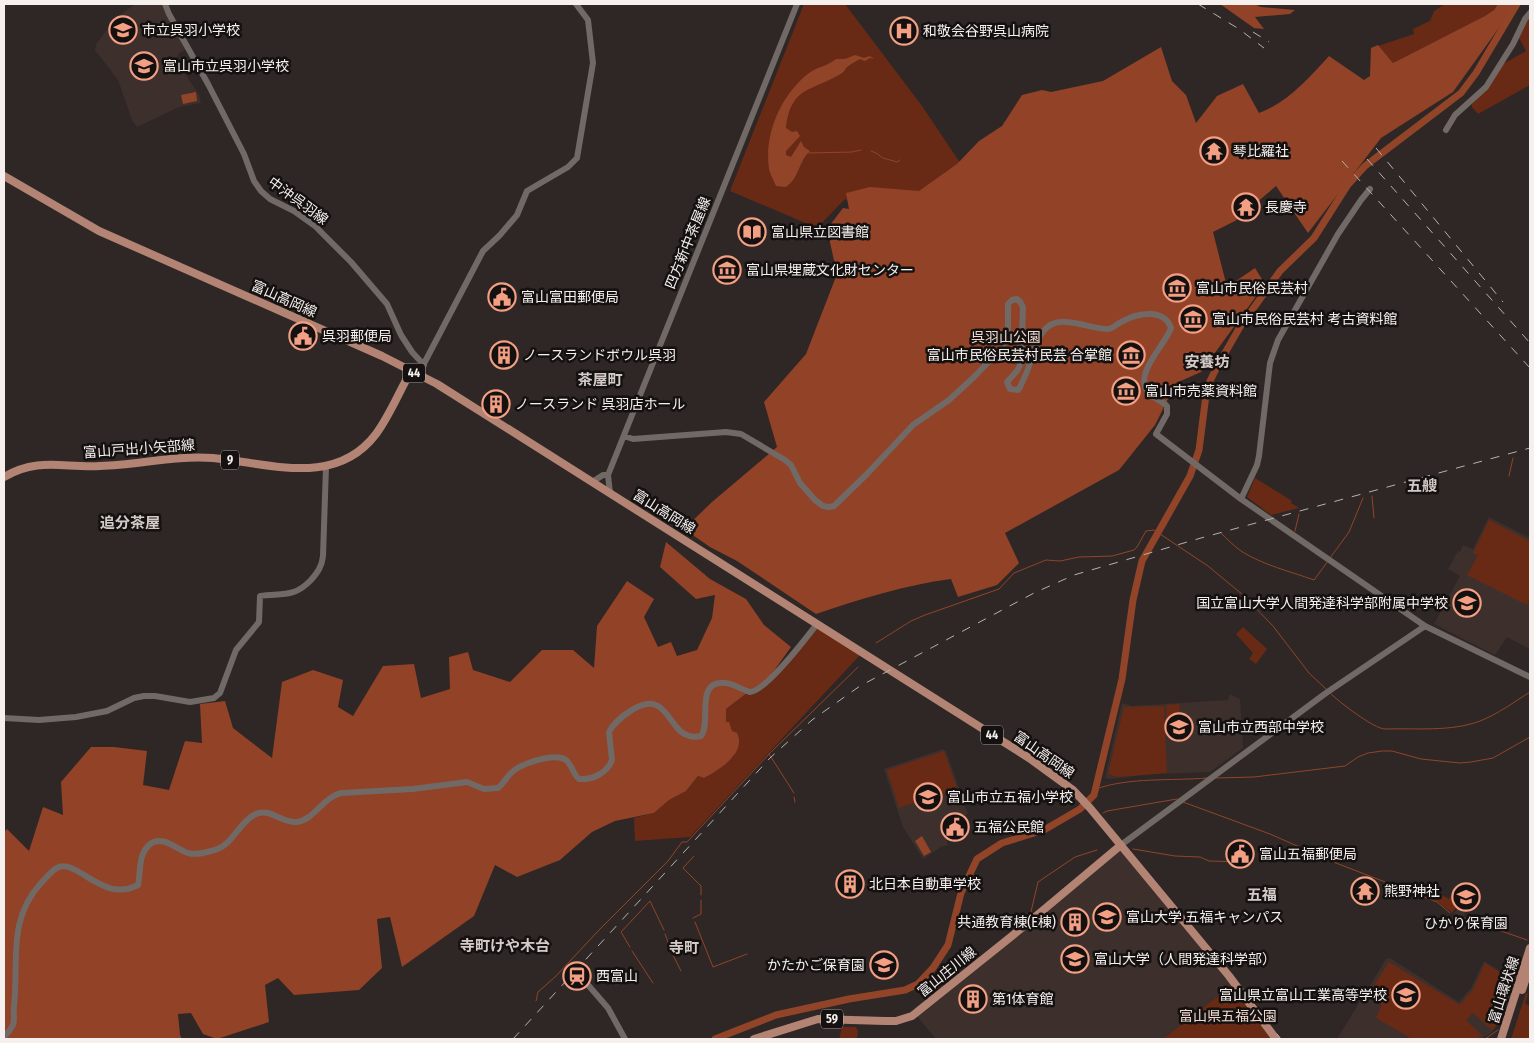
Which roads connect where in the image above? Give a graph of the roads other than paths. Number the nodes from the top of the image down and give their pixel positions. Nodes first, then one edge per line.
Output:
1 (165, 4) edge
2 (576, 4) edge
3 (797, 4) edge
4 (1530, 13) edge
5 (1446, 130) dead end
6 (4, 176) edge
7 (1370, 189) dead end
8 (424, 365) junction
9 (411, 371) junction
10 (418, 375) junction
11 (624, 436) junction
12 (326, 467) junction
13 (608, 475) junction
14 (4, 478) edge
15 (592, 482) junction
16 (610, 493) junction
17 (1241, 499) junction
18 (817, 624) junction
19 (1425, 626) junction
20 (1530, 677) edge
21 (4, 718) edge
22 (1122, 845) junction
23 (1530, 948) edge
24 (1530, 966) edge
25 (589, 986) dead end
26 (1250, 1002) junction
27 (4, 1037) edge
28 (624, 1039) edge
29 (754, 1039) edge
30 (1276, 1039) edge
31 (1283, 1039) edge
32 (1501, 1039) edge
33 (1506, 1039) edge

1 - 8 street, 中沖呉羽線
2 - 8 street
3 - 11 street, 四方新中茶屋線
4 - 5 street
6 - 9 main road, 富山高岡線 / 44
7 - 17 street
8 - 10 street
9 - 10 main road, 富山高岡線 / 44
9 - 12 main road, 富山戸出小矢部線 / 9
10 - 15 main road, 富山高岡線 / 44
11 - 13 street, 四方新中茶屋線
11 - 17 street
12 - 14 main road, 富山戸出小矢部線 / 9
12 - 21 street
13 - 15 street
13 - 16 street, 四方新中茶屋線
15 - 16 main road, 富山高岡線 / 44
16 - 18 main road, 富山高岡線 / 44
17 - 19 street
18 - 22 main road, 富山高岡線 / 44
18 - 27 street
19 - 20 street
19 - 22 street
22 - 26 main road, 富山高岡線 / 44
22 - 29 main road, 富山庄川線 / 59
23 - 32 main road, 富山環状線
24 - 33 main road, 富山環状線
25 - 28 street
26 - 30 main road, 44
26 - 31 main road, 44

